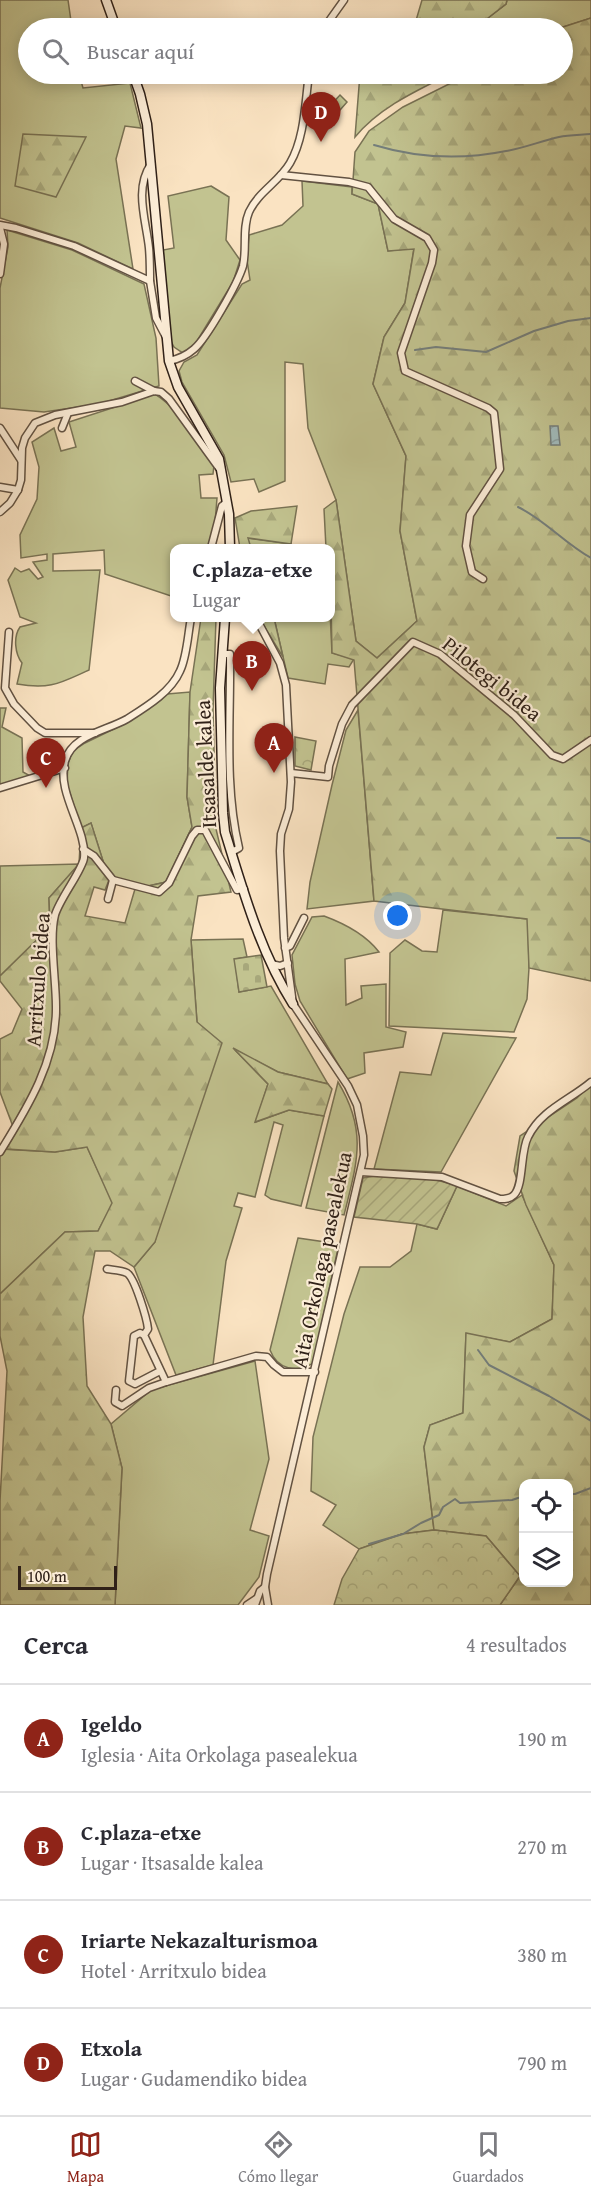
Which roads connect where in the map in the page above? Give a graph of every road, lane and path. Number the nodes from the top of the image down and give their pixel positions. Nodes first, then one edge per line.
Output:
1 (106, 0) edge
2 (344, 0) edge
3 (112, 18) edge
4 (331, 18) edge
5 (136, 84) edge
6 (308, 84) edge
7 (151, 164) junction
8 (281, 175) junction
9 (0, 226) edge
10 (0, 274) edge
11 (150, 281) junction
12 (166, 337) junction
13 (170, 361) junction
14 (135, 381) dead end
15 (154, 391) junction
16 (68, 413) junction
17 (0, 428) edge
18 (62, 428) dead end
19 (21, 461) junction
20 (221, 472) junction
21 (0, 487) edge
22 (18, 490) junction
23 (227, 502) junction
24 (0, 512) edge
25 (212, 544) edge
26 (230, 544) edge
27 (483, 579) dead end
28 (190, 622) edge
29 (225, 622) edge
30 (258, 622) edge
31 (9, 632) dead end
32 (0, 693) edge
33 (14, 704) junction
34 (95, 733) junction
35 (591, 740) edge
36 (64, 768) junction
37 (291, 773) junction
38 (0, 788) edge
39 (83, 849) junction
40 (113, 880) junction
41 (244, 889) junction
42 (108, 899) dead end
43 (304, 918) dead end
44 (285, 948) junction
45 (288, 963) junction
46 (271, 964) junction
47 (293, 1004) junction
48 (591, 1082) edge
49 (0, 1152) edge
50 (361, 1172) junction
51 (107, 1269) dead end
52 (144, 1335) junction
53 (160, 1371) junction
54 (315, 1372) junction
55 (166, 1382) junction
56 (116, 1390) dead end
57 (265, 1587) junction
58 (255, 1602) edge
59 (247, 1605) edge
60 (268, 1605) edge

1 - 3 street
2 - 4 street
5 - 7 street
6 - 8 street
7 - 11 street
7 - 12 street
8 - 13 street
8 - 27 street
9 - 10 street
9 - 11 street
11 - 12 street
12 - 13 street
13 - 20 street
14 - 15 street
15 - 16 street
15 - 20 street
16 - 18 street
16 - 19 street
17 - 19 street
19 - 22 street
20 - 23 street
21 - 22 street
22 - 24 street
23 - 25 street
23 - 26 street
28 - 34 street
29 - 41 street, Itsasalde kalea
30 - 37 street, Aita Orkolaga pasealekua
31 - 33 street
32 - 33 street
33 - 34 street
34 - 36 street
35 - 37 street, Pilotegi bidea
36 - 38 street
36 - 39 street
37 - 44 street, Aita Orkolaga pasealekua
39 - 40 street
39 - 49 street, Arritxulo bidea
40 - 41 street
40 - 42 street
41 - 46 street, Itsasalde kalea
43 - 44 street
44 - 45 street, Aita Orkolaga pasealekua
45 - 46 street
45 - 47 street, Aita Orkolaga pasealekua
46 - 47 street, Itsasalde kalea
47 - 50 street, Aita Orkolaga pasealekua
48 - 50 street
50 - 54 street, Aita Orkolaga pasealekua
51 - 52 street
52 - 53 street
52 - 53 street
53 - 55 street
54 - 55 street
54 - 57 street, Aita Orkolaga pasealekua
55 - 56 street
57 - 58 street
57 - 60 street, Aita Orkolaga pasealekua
58 - 59 street

